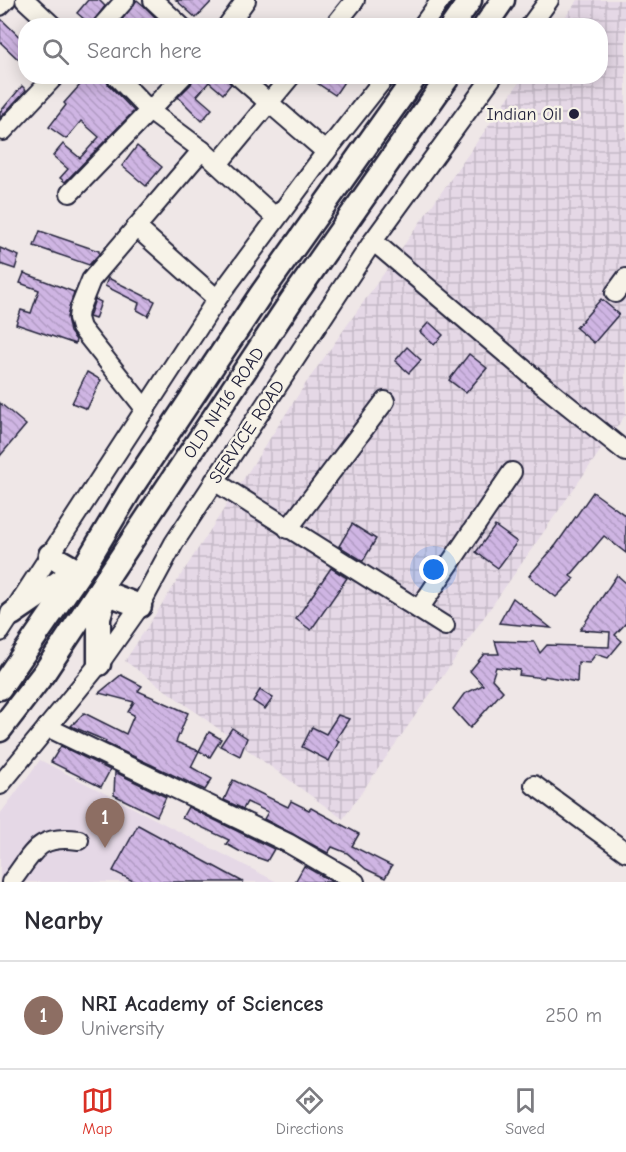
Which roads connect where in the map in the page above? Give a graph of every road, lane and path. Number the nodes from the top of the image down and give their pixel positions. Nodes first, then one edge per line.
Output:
1 (6, 0) edge
2 (25, 0) edge
3 (125, 0) edge
4 (153, 0) edge
5 (246, 0) edge
6 (355, 0) edge
7 (441, 0) edge
8 (470, 0) edge
9 (503, 0) edge
10 (549, 0) edge
11 (0, 6) edge
12 (44, 18) edge
13 (109, 18) edge
14 (172, 18) edge
15 (233, 18) edge
16 (340, 18) edge
17 (428, 18) edge
18 (458, 18) edge
19 (491, 18) edge
20 (536, 18) edge
21 (47, 84) edge
22 (124, 84) edge
23 (176, 84) edge
24 (247, 84) edge
25 (284, 84) edge
26 (380, 84) edge
27 (410, 84) edge
28 (443, 84) edge
29 (487, 84) edge
30 (269, 103) junction
31 (151, 112) junction
32 (3, 131) dead end
33 (201, 150) junction
34 (326, 152) junction
35 (218, 164) junction
36 (70, 194) dead end
37 (276, 218) junction
38 (136, 227) junction
39 (373, 241) junction
40 (626, 278) edge
41 (615, 294) dead end
42 (218, 299) junction
43 (385, 401) dead end
44 (147, 410) junction
45 (626, 452) edge
46 (512, 472) dead end
47 (214, 482) junction
48 (288, 529) junction
49 (50, 555) junction
50 (82, 566) junction
51 (113, 569) junction
52 (106, 593) junction
53 (140, 606) junction
54 (419, 609) junction
55 (6, 623) edge
56 (445, 626) dead end
57 (99, 664) junction
58 (0, 688) edge
59 (47, 727) junction
60 (0, 730) edge
61 (0, 785) edge
62 (534, 785) dead end
63 (79, 840) dead end
64 (626, 852) edge
65 (11, 882) edge
66 (355, 882) edge

1 - 11 street
2 - 12 street
3 - 13 street
4 - 14 street
5 - 15 street
6 - 16 street
7 - 17 street
8 - 18 main road
9 - 19 main road
10 - 20 street
21 - 32 street
22 - 31 street
23 - 31 street
24 - 30 street
25 - 30 street
26 - 34 street
27 - 50 main road, OLD NH16 ROAD
28 - 51 main road, OLD NH16 ROAD
29 - 39 street, SERVICE ROAD
30 - 34 street
30 - 35 street
31 - 33 street
31 - 36 street
33 - 35 street
33 - 38 street
34 - 37 street
35 - 37 street
37 - 42 street
38 - 42 street
38 - 44 street
39 - 45 street
39 - 47 street, SERVICE ROAD
40 - 41 street
42 - 44 street
43 - 48 street
44 - 49 street
46 - 54 street
47 - 48 street
47 - 53 street, SERVICE ROAD
48 - 54 street
49 - 50 main road
49 - 55 street
50 - 55 main road
50 - 58 main road, OLD NH16 ROAD
51 - 52 main road
51 - 60 main road, OLD NH16 ROAD
52 - 53 main road
52 - 57 main road
53 - 57 street, SERVICE ROAD
54 - 56 street
57 - 59 street, SERVICE ROAD
59 - 61 street, SERVICE ROAD
59 - 66 street
62 - 64 street
63 - 65 street

